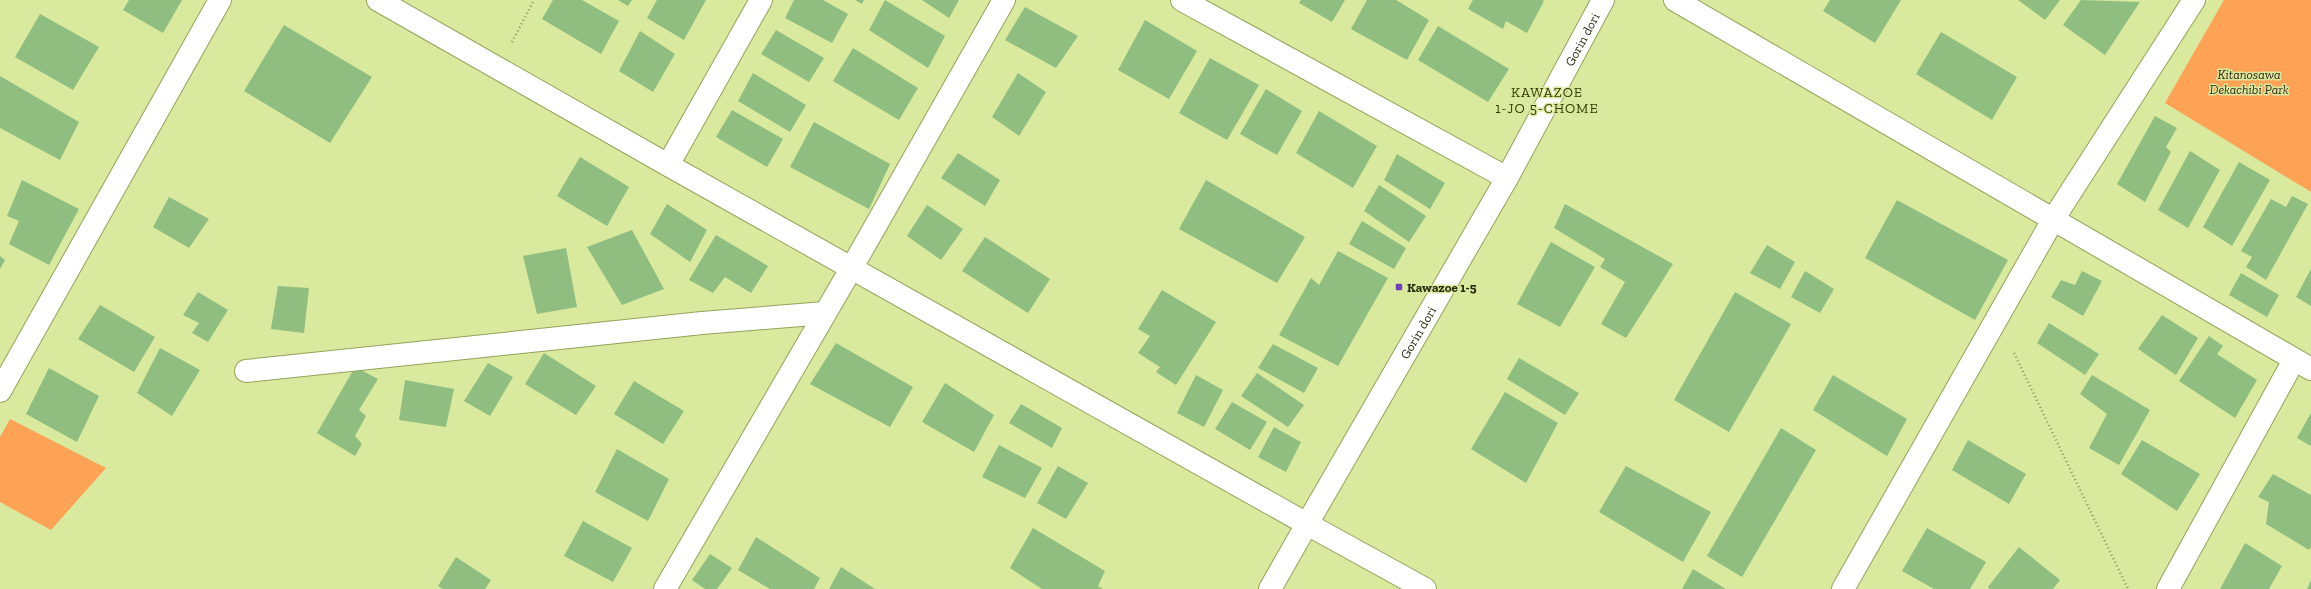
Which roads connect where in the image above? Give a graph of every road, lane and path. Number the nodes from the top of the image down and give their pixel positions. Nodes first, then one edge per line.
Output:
1 (220, 0) edge
2 (378, 0) edge
3 (534, 0) edge
4 (761, 0) edge
5 (1004, 0) edge
6 (1182, 0) edge
7 (1603, 0) edge
8 (1675, 0) edge
9 (2194, 0) edge
10 (497, 69) junction
11 (668, 165) junction
12 (1507, 178) junction
13 (2054, 218) junction
14 (851, 268) junction
15 (825, 312) junction
16 (1997, 318) junction
17 (2303, 364) edge
18 (246, 371) dead end
19 (0, 391) edge
20 (1307, 524) junction
21 (665, 589) edge
22 (1270, 589) edge
23 (1425, 589) edge
24 (1843, 589) edge
25 (2128, 589) edge
26 (2168, 589) edge

1 - 19 street
2 - 10 street
3 - 10 path
4 - 11 street
5 - 14 street
6 - 12 street
7 - 12 street, Gorin dori
8 - 13 street
9 - 13 street
10 - 11 street
11 - 14 street
12 - 20 street, Gorin dori
13 - 16 street
13 - 17 street
14 - 15 street
14 - 20 street
15 - 18 street
15 - 21 street
16 - 24 street
16 - 25 path
17 - 26 street
20 - 22 street, Gorin dori
20 - 23 street

